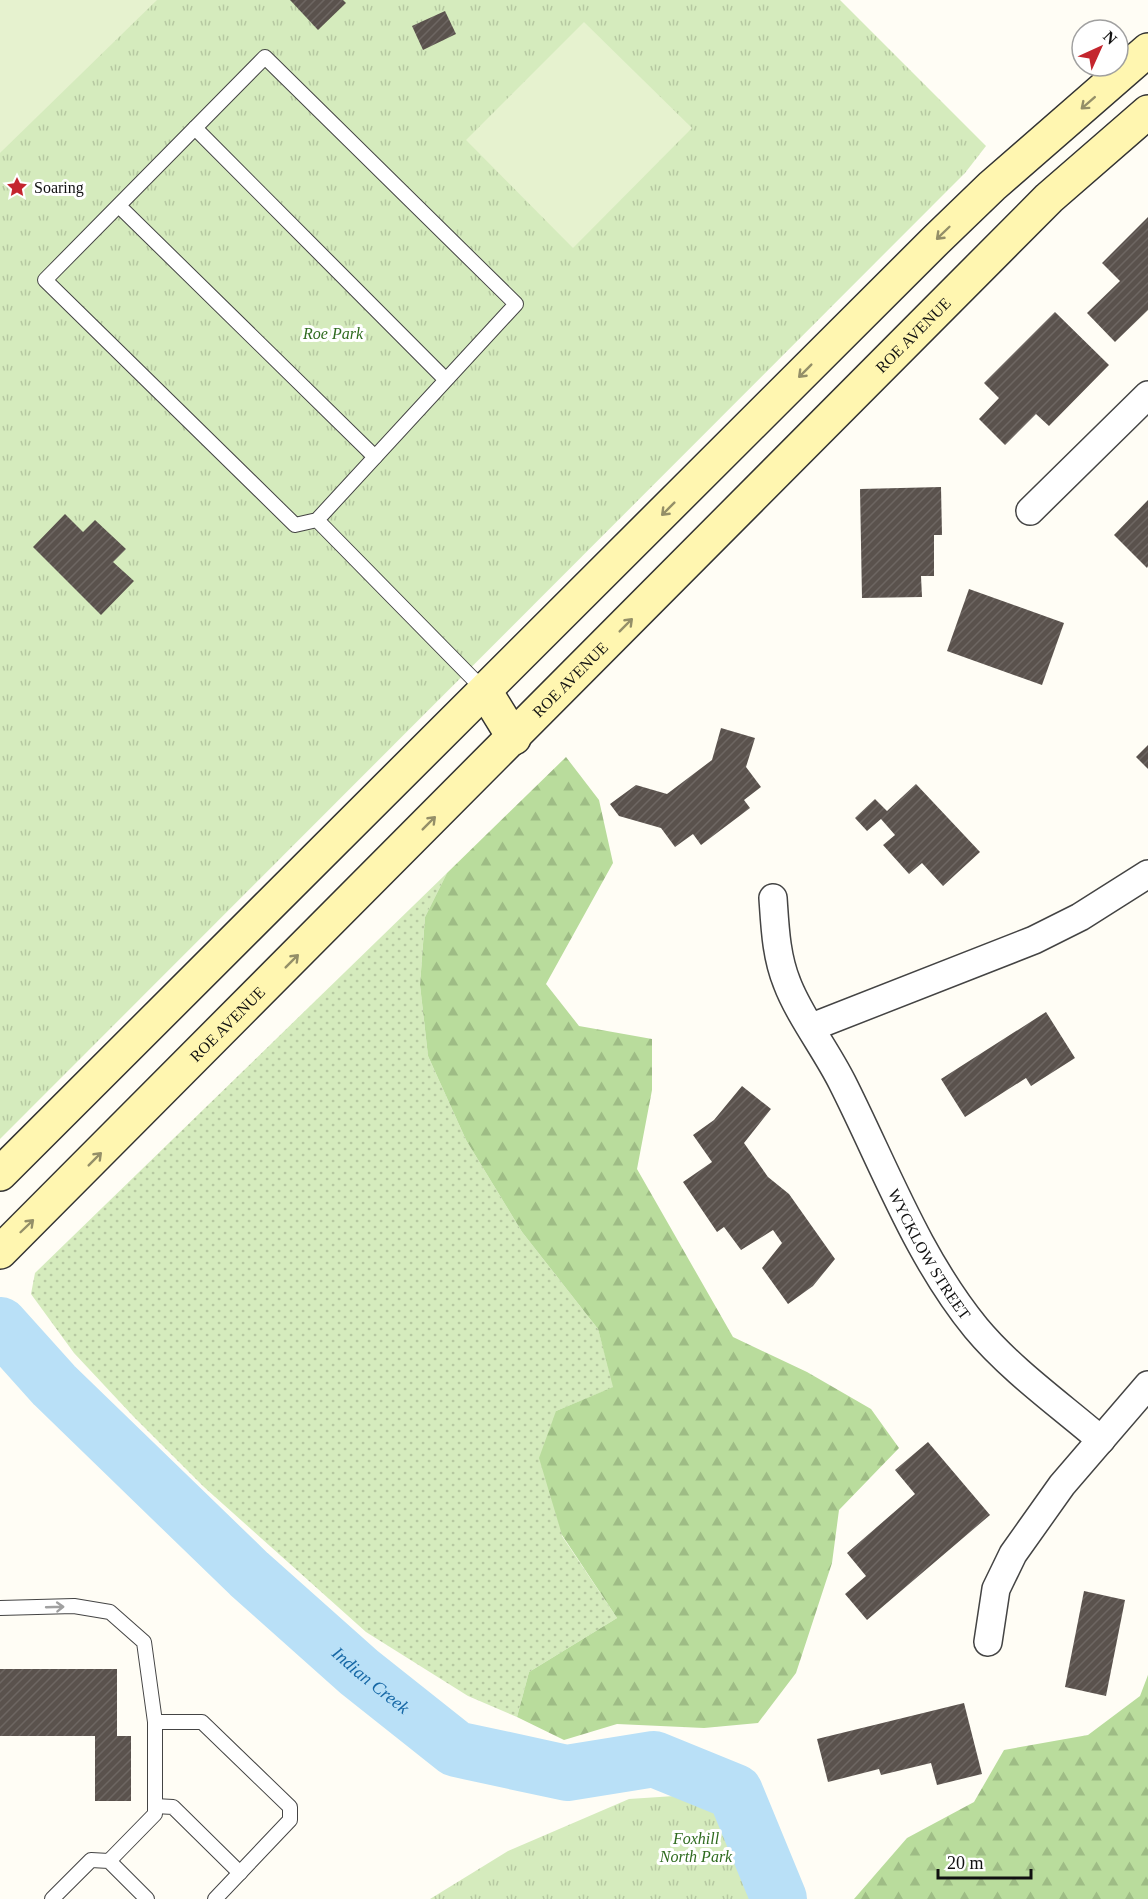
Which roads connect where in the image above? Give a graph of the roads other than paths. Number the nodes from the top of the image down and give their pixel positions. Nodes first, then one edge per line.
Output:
1 (1148, 50) edge
2 (1148, 112) edge
3 (195, 128) junction
4 (119, 206) junction
5 (445, 379) junction
6 (1148, 395) edge
7 (375, 456) junction
8 (1030, 511) dead end
9 (317, 520) junction
10 (485, 691) junction
11 (513, 738) junction
12 (1148, 874) edge
13 (773, 898) dead end
14 (812, 1027) junction
15 (8, 1166) edge
16 (0, 1252) edge
17 (1148, 1385) edge
18 (1101, 1440) junction
19 (0, 1608) edge
20 (988, 1642) dead end
21 (155, 1722) junction
22 (155, 1806) junction
23 (109, 1861) junction
24 (240, 1873) junction
25 (52, 1899) edge
26 (147, 1899) edge
27 (215, 1899) edge

1 -> 10 main road
11 -> 2 main road, ROE AVENUE
3 - 4 lane
3 - 5 lane
3 - 5 lane
4 - 7 lane
4 - 9 lane
5 - 7 lane
6 - 8 street
7 - 9 lane
9 - 10 lane
10 - 11 main road
10 - 15 main road
16 -> 11 main road, ROE AVENUE
12 - 14 street
13 - 14 street, WYCKLOW STREET
14 - 18 street, WYCKLOW STREET
17 - 18 street
18 - 20 street
19 -> 21 lane
21 - 22 lane
21 - 24 lane
22 - 23 lane
22 - 24 lane
23 - 25 lane
23 - 26 lane
24 - 27 lane

